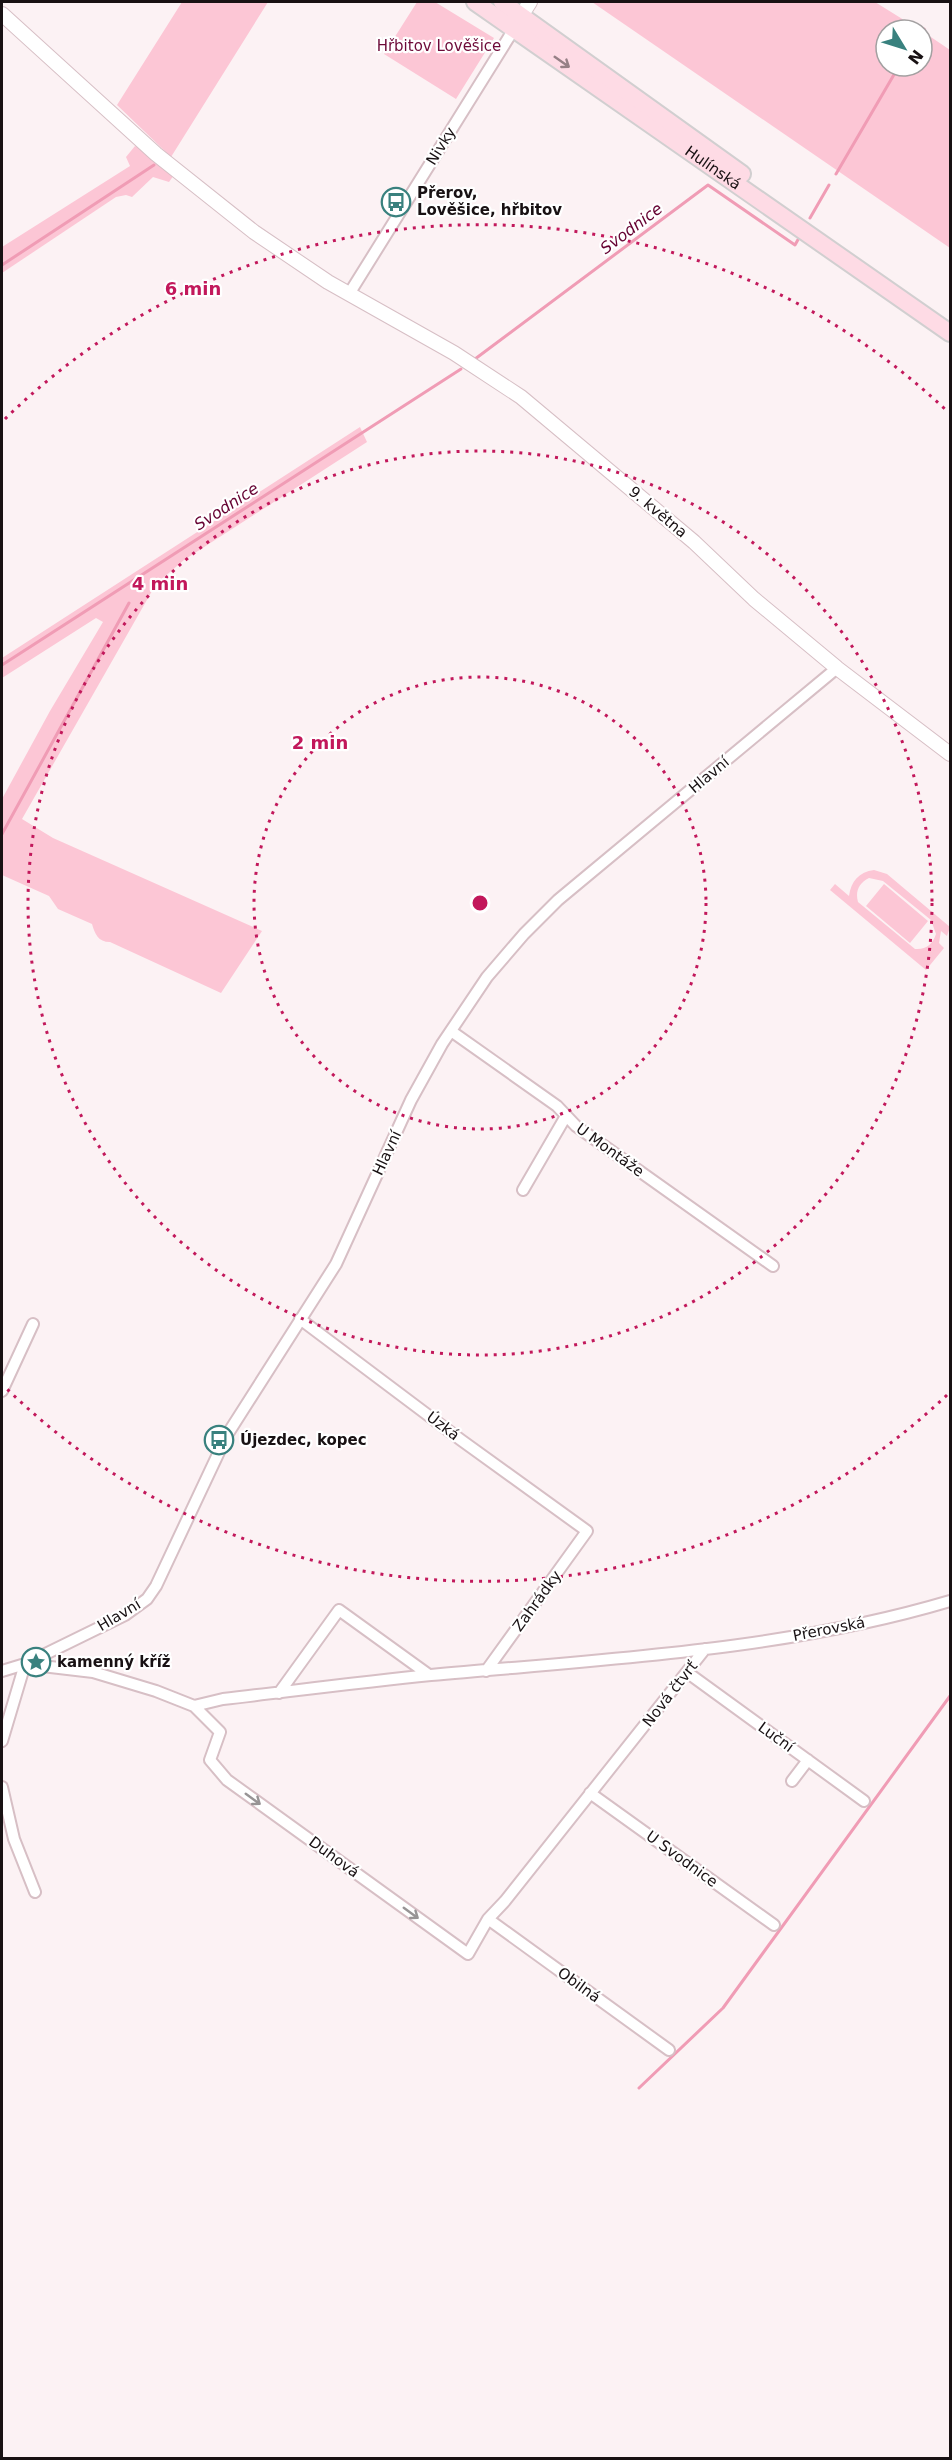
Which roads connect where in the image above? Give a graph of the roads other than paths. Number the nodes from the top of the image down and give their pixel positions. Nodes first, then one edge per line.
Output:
1 (475, 2) edge
2 (502, 2) edge
3 (2, 14) edge
4 (522, 15) edge
5 (349, 294) junction
6 (951, 321) edge
7 (951, 333) edge
8 (837, 668) junction
9 (951, 754) edge
10 (451, 1031) junction
11 (566, 1116) junction
12 (523, 1190) dead end
13 (773, 1266) dead end
14 (300, 1320) junction
15 (33, 1324) dead end
16 (2, 1391) edge
17 (588, 1531) joint
18 (951, 1601) edge
19 (705, 1649) junction
20 (25, 1664) junction
21 (2, 1671) edge
22 (486, 1671) junction
23 (688, 1673) junction
24 (429, 1675) junction
25 (279, 1693) junction
26 (194, 1706) junction
27 (2, 1741) edge
28 (808, 1760) junction
29 (792, 1781) dead end
30 (2, 1787) edge
31 (590, 1793) junction
32 (864, 1801) dead end
33 (35, 1892) dead end
34 (488, 1919) junction
35 (774, 1925) dead end
36 (463, 1950) joint
37 (669, 2050) dead end

1 - 4 main road, Hulínská
2 - 4 main road, Hulínská
3 - 5 street, 9. května
4 - 5 street, Nivky
4 - 6 main road, Hulínská
4 -> 7 main road, Hulínská
5 - 8 street, 9. května
8 - 9 street, 9. května
8 - 10 street, Hlavní
10 - 11 street, U Montáže
10 - 14 street, Hlavní
11 - 12 street
11 - 13 street, U Montáže
14 - 17 street, Úzká
14 - 20 street, Hlavní
15 - 16 street
17 - 22 street, Zahrádky
18 - 19 street, Přerovská
19 - 22 street, Nová čtvrť
19 - 23 street, Nová čtvrť
20 - 21 street, Hlavní
20 - 26 street
20 - 27 street
22 - 24 street, Nová čtvrť
23 - 28 street, Luční
23 - 31 street, Nová čtvrť
24 - 25 street, Nová čtvrť
24 - 25 street
25 - 26 street, Nová čtvrť
26 -> 36 street, Duhová
28 - 29 street
28 - 32 street, Luční
30 - 33 street
31 - 34 street, Nová čtvrť
31 - 35 street, U Svodnice
34 - 36 street, Nová čtvrť
34 - 37 street, Obilná

